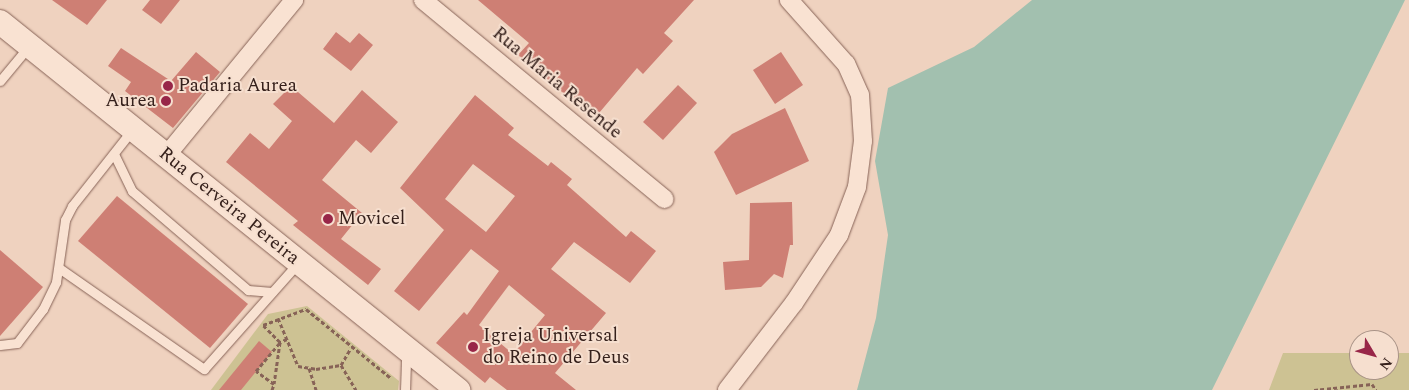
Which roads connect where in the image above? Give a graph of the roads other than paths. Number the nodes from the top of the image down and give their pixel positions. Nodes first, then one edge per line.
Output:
1 (294, 0) edge
2 (423, 0) edge
3 (789, 0) edge
4 (0, 22) edge
5 (29, 46) junction
6 (0, 81) edge
7 (133, 129) junction
8 (114, 154) junction
9 (166, 156) junction
10 (664, 199) dead end
11 (299, 262) junction
12 (60, 268) junction
13 (272, 292) junction
14 (0, 344) edge
15 (406, 346) junction
16 (402, 387) edge
17 (458, 390) edge
18 (727, 390) edge

1 - 9 street
2 - 10 street, Rua Maria Resende
3 - 18 street
4 - 5 main road, Rua Cerveira Pereira
5 - 6 lane
5 - 7 main road, Rua Cerveira Pereira
7 - 8 lane
7 - 9 main road, Rua Cerveira Pereira
8 - 12 lane
8 - 13 lane
9 - 11 main road, Rua Cerveira Pereira
11 - 13 lane
11 - 15 main road, Rua Cerveira Pereira
12 - 13 lane
12 - 14 lane
15 - 16 lane
15 - 17 main road, Rua Cerveira Pereira

